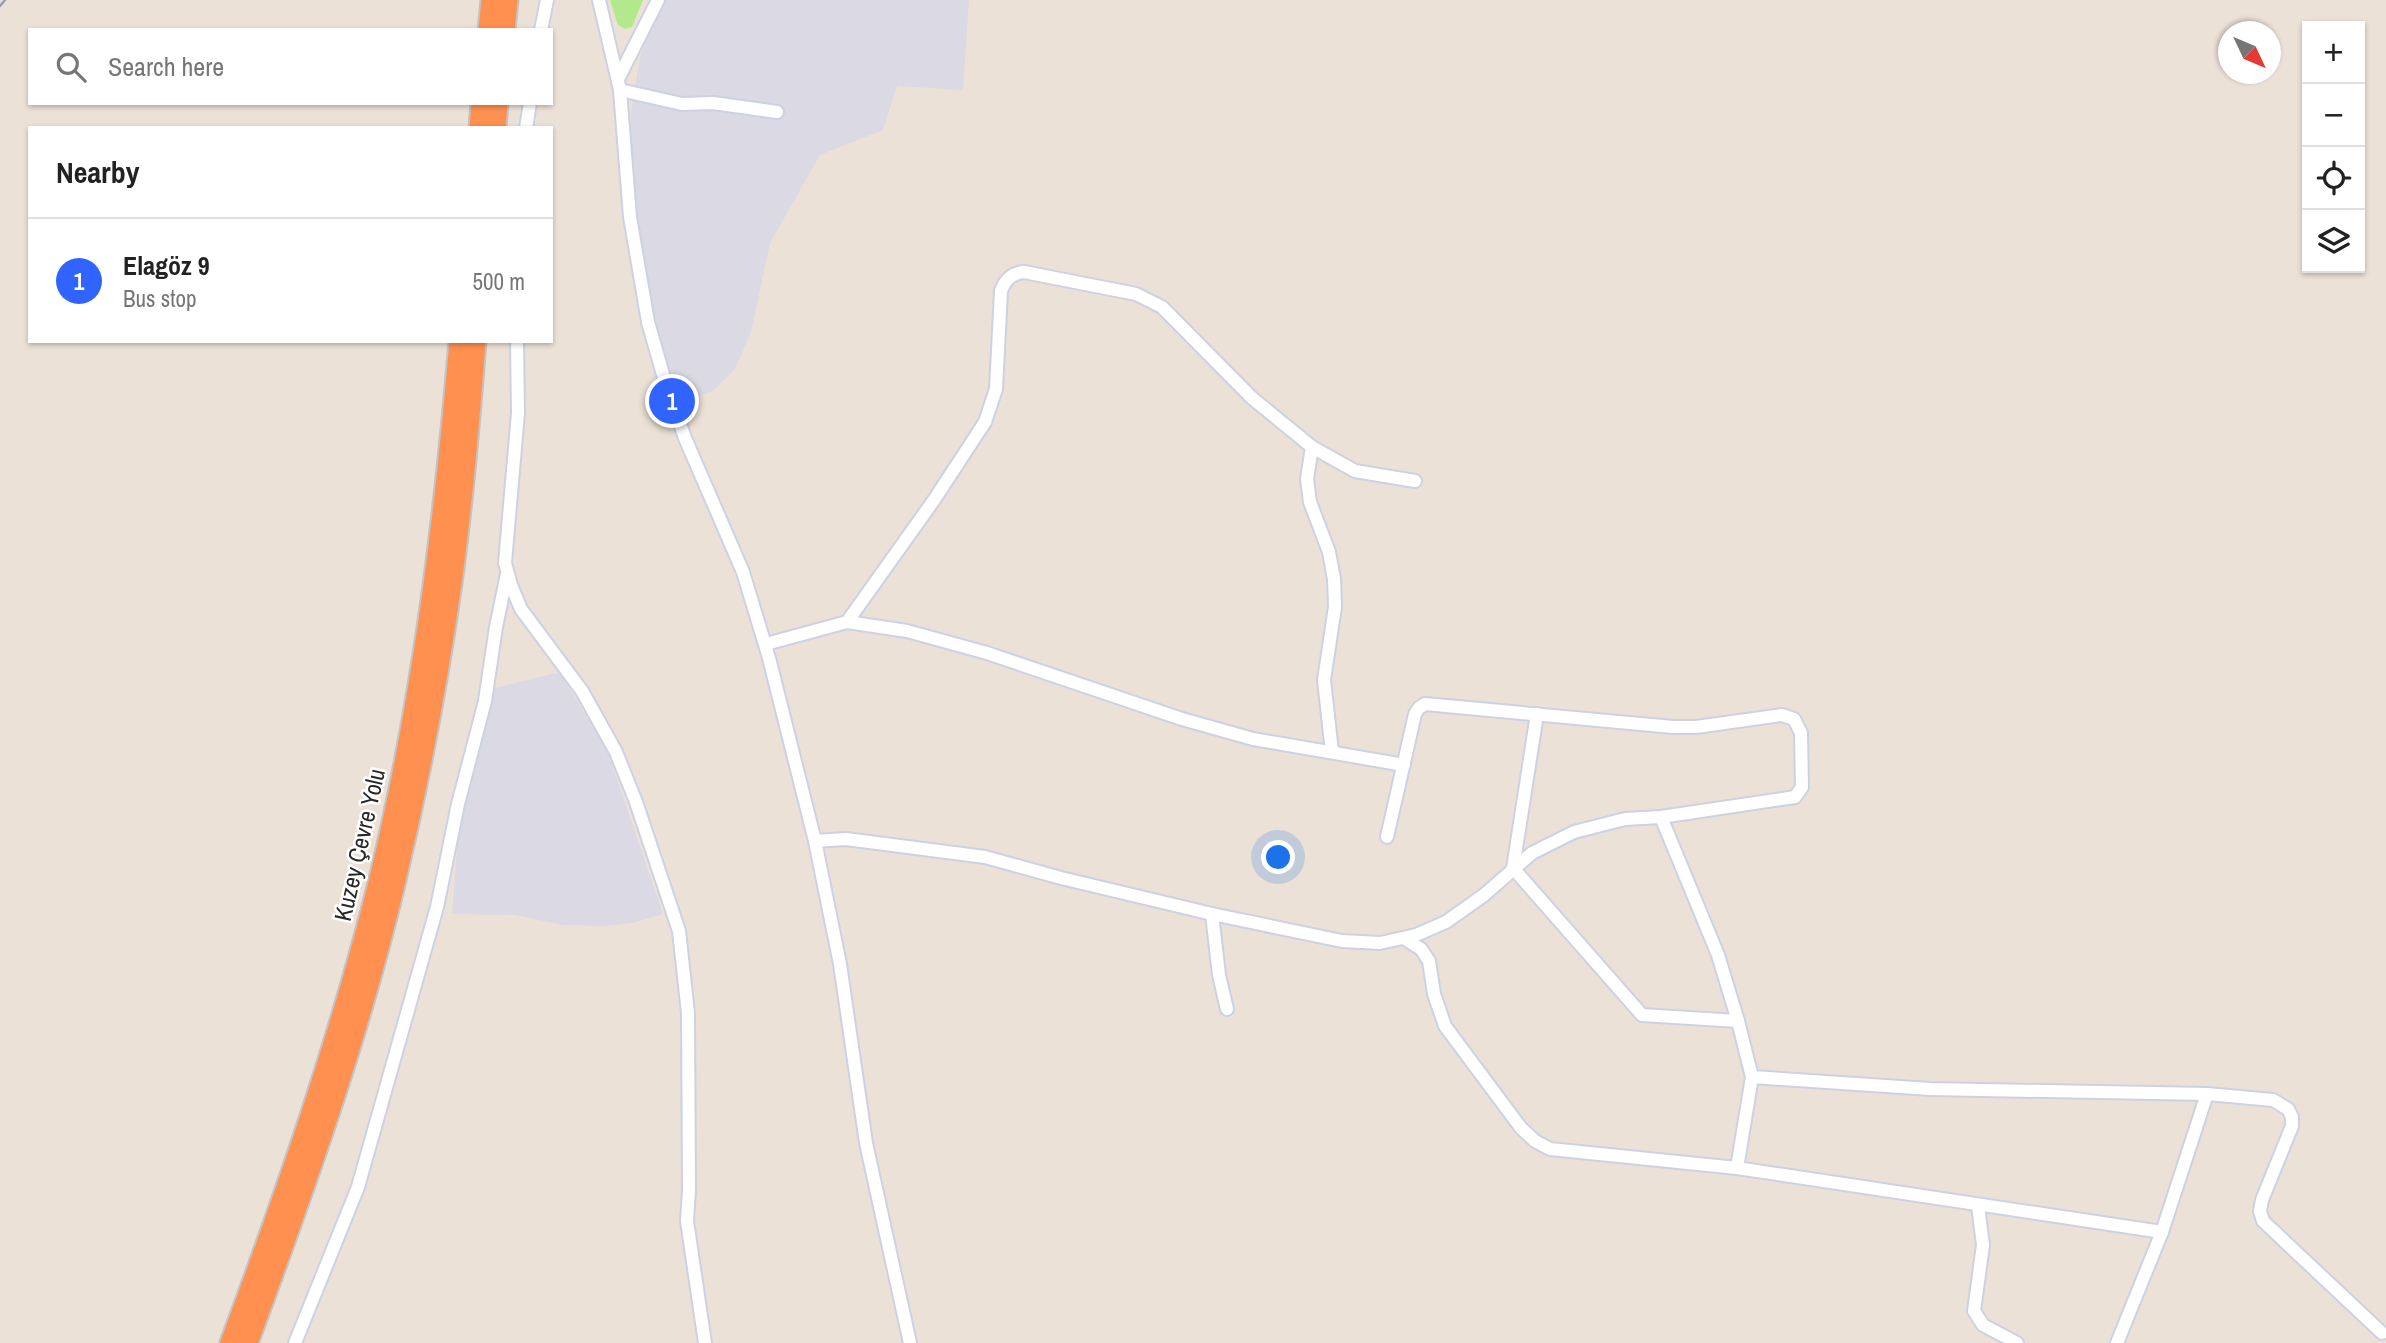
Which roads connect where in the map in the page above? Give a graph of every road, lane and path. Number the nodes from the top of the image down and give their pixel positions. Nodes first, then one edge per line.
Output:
1 (491, 0) edge
2 (508, 0) edge
3 (547, 0) edge
4 (599, 0) edge
5 (659, 0) edge
6 (488, 28) edge
7 (505, 28) edge
8 (541, 28) edge
9 (619, 85) junction
10 (481, 105) edge
11 (498, 105) edge
12 (530, 105) edge
13 (777, 112) dead end
14 (479, 126) edge
15 (496, 126) edge
16 (526, 126) edge
17 (459, 343) edge
18 (476, 343) edge
19 (517, 343) edge
20 (1312, 447) junction
21 (1415, 481) dead end
22 (508, 574) junction
23 (847, 622) junction
24 (766, 644) junction
25 (1537, 714) junction
26 (1332, 752) junction
27 (1404, 765) junction
28 (1661, 817) junction
29 (1387, 837) dead end
30 (815, 841) junction
31 (1513, 868) junction
32 (1212, 914) junction
33 (1405, 939) junction
34 (1227, 1009) dead end
35 (1738, 1021) junction
36 (1752, 1077) junction
37 (2207, 1094) junction
38 (1737, 1168) junction
39 (1978, 1206) junction
40 (2162, 1232) junction
41 (2382, 1333) dead end
42 (230, 1343) edge
43 (248, 1343) edge
44 (295, 1343) edge
45 (705, 1343) edge
46 (910, 1343) edge
47 (2017, 1343) edge
48 (2117, 1343) edge

1 - 6 highway
2 - 7 highway
3 - 8 street
4 - 9 street
5 - 9 street
9 - 13 street
9 - 24 street
10 - 14 highway
11 - 15 highway
12 - 16 street
17 - 42 highway, Kuzey Çevre Yolu
18 - 43 highway, Kuzey Çevre Yolu
19 - 22 street
20 - 21 street
20 - 23 street
20 - 26 street
22 - 44 street
22 - 45 street
23 - 24 street
23 - 26 street
24 - 30 street
25 - 27 street
25 - 28 street
25 - 31 street
26 - 27 street
27 - 29 street
28 - 31 street
28 - 35 street
30 - 32 street
30 - 46 street
31 - 33 street
31 - 35 street
32 - 33 street
32 - 34 street
33 - 38 street
35 - 36 street
36 - 37 street
36 - 38 street
37 - 40 street
37 - 41 street
38 - 39 street
39 - 40 street
39 - 47 street
40 - 48 street

